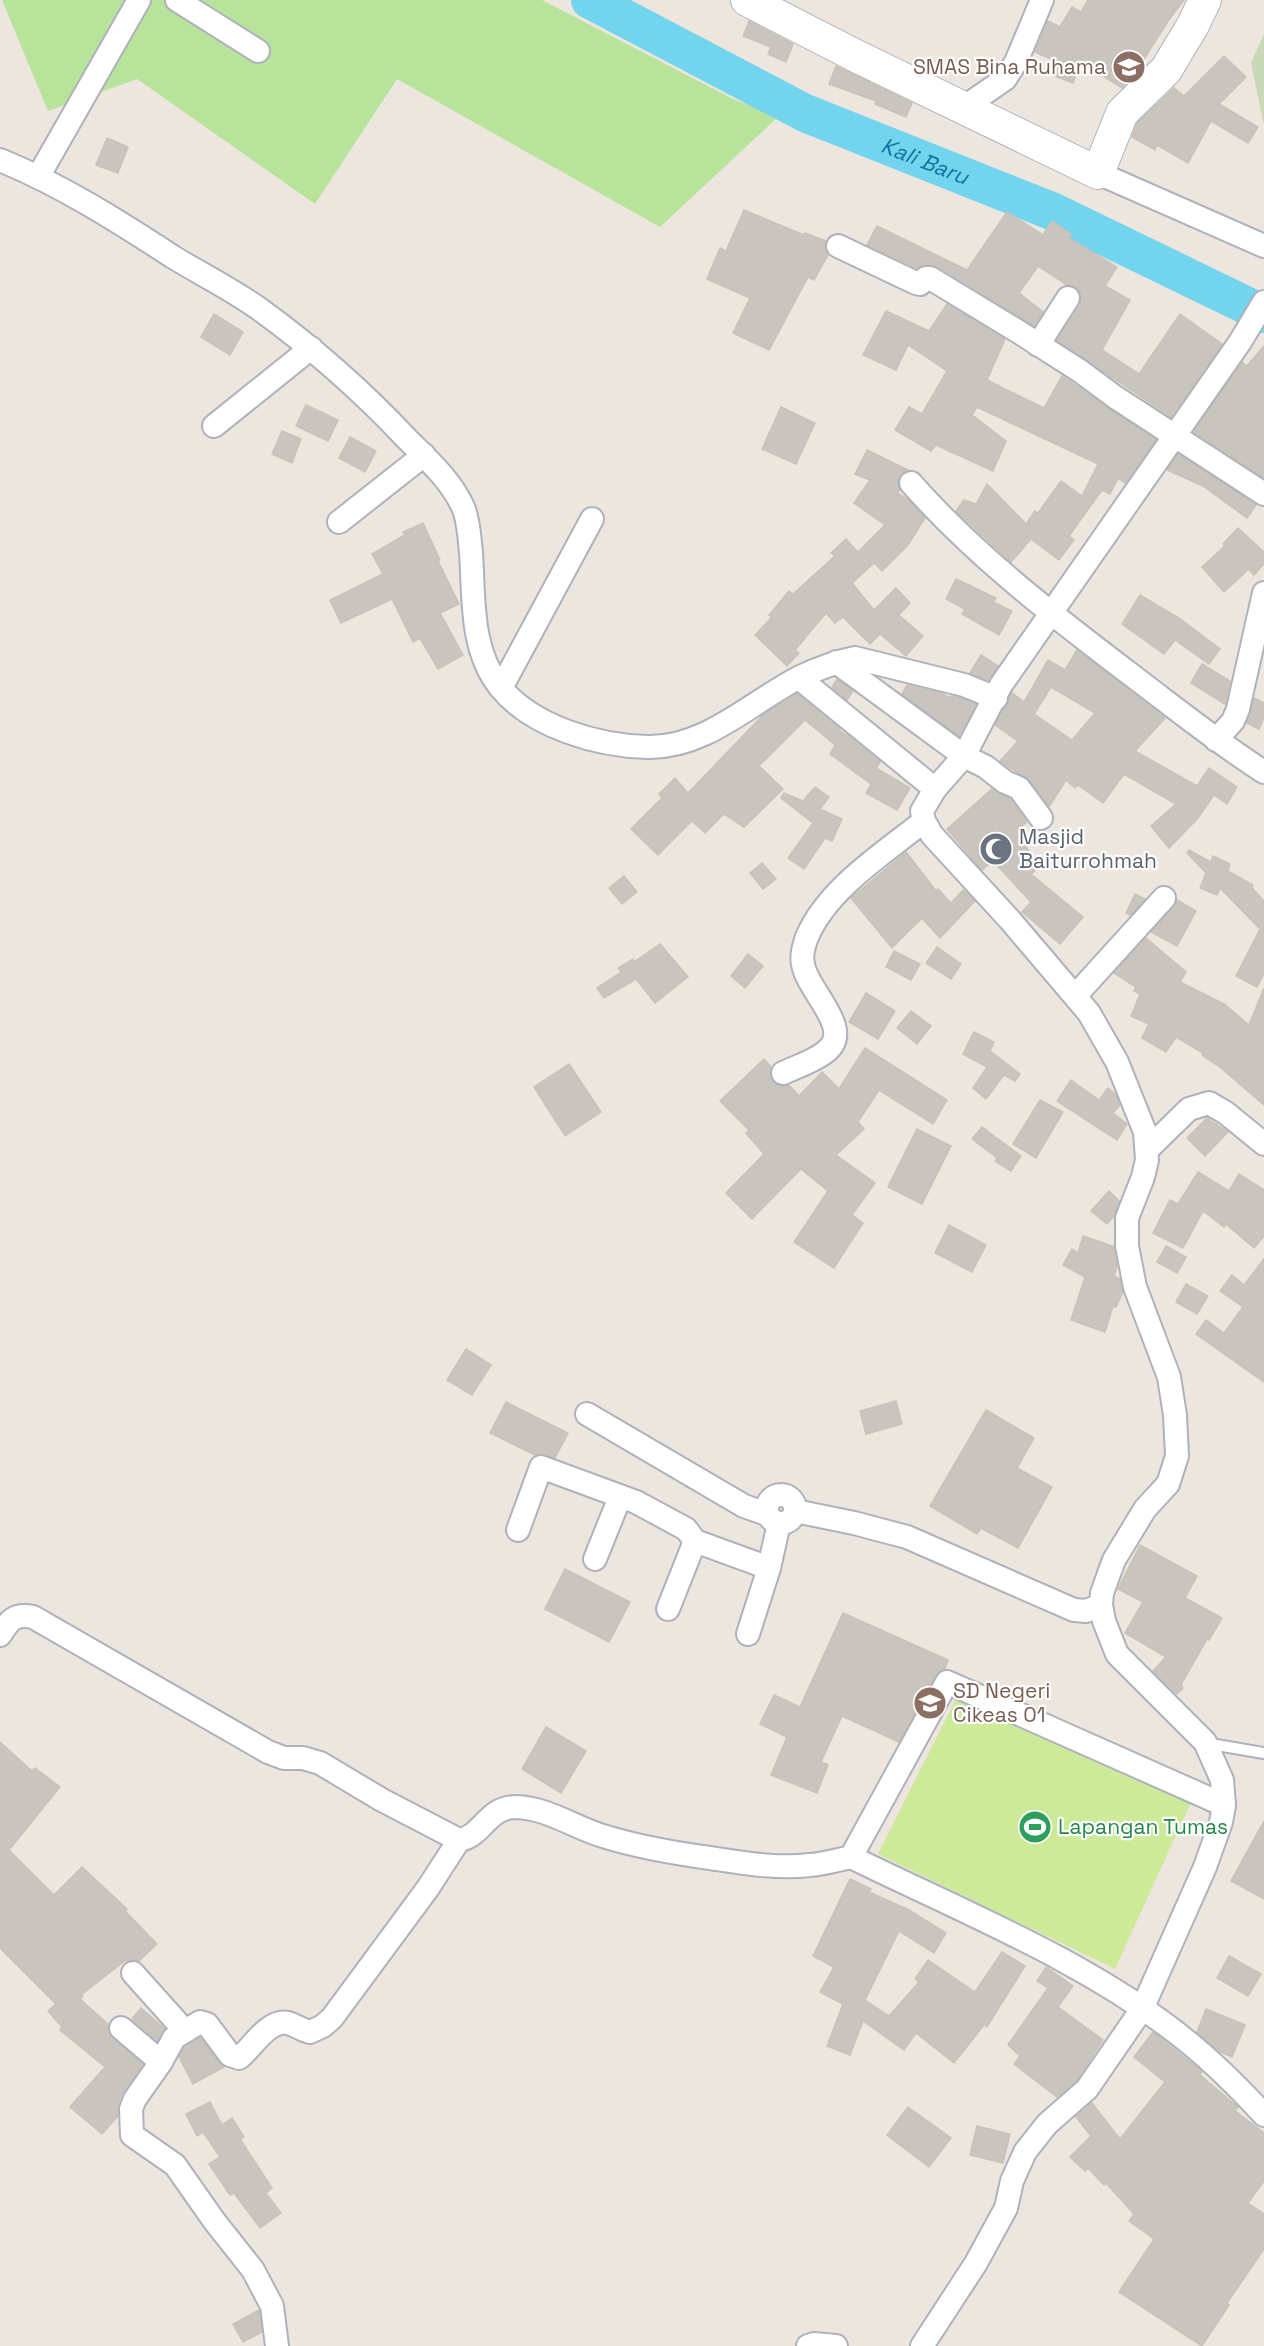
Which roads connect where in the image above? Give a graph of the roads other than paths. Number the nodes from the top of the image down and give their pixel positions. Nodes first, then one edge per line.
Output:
1 (139, 0) edge
2 (177, 0) edge
3 (747, 0) edge
4 (1042, 0) edge
5 (1205, 0) edge
6 (258, 51) dead end
7 (963, 108) junction
8 (0, 160) edge
9 (1098, 173) junction
10 (38, 177) junction
11 (838, 246) dead end
12 (1264, 246) edge
13 (1068, 298) dead end
14 (1264, 302) edge
15 (1038, 345) junction
16 (311, 348) junction
17 (214, 426) dead end
18 (1176, 435) junction
19 (424, 455) junction
20 (911, 483) dead end
21 (1264, 494) edge
22 (592, 519) dead end
23 (339, 522) dead end
24 (1264, 593) edge
25 (1052, 613) junction
26 (836, 662) junction
27 (799, 678) junction
28 (501, 688) junction
29 (996, 698) junction
30 (1216, 740) junction
31 (964, 756) junction
32 (1264, 771) edge
33 (935, 789) junction
34 (1041, 818) dead end
35 (924, 821) junction
36 (1164, 898) dead end
37 (1076, 995) junction
38 (783, 1073) dead end
39 (1264, 1144) edge
40 (1148, 1149) junction
41 (587, 1414) dead end
42 (620, 1497) junction
43 (780, 1516) junction
44 (519, 1530) dead end
45 (695, 1541) junction
46 (595, 1560) dead end
47 (769, 1568) junction
48 (1101, 1605) junction
49 (668, 1609) dead end
50 (748, 1634) dead end
51 (0, 1635) edge
52 (1205, 1742) junction
53 (1264, 1754) edge
54 (1224, 1805) junction
55 (459, 1840) junction
56 (851, 1857) junction
57 (133, 1973) dead end
58 (1142, 2009) junction
59 (121, 2028) dead end
60 (185, 2031) junction
61 (161, 2062) junction
62 (1264, 2115) edge
63 (277, 2346) edge
64 (808, 2346) edge
65 (836, 2346) edge
66 (922, 2346) edge

1 - 10 street
2 - 6 street
3 - 7 street
4 - 7 street
5 - 9 street
7 - 9 street
8 - 10 street
9 - 12 street
10 - 16 street
11 - 15 street
13 - 15 street
14 - 18 street
15 - 18 street
16 - 17 street
16 - 19 street
18 - 21 street
18 - 25 street
19 - 23 street
19 - 28 street
20 - 25 street
22 - 28 street
24 - 30 street
25 - 29 street
25 - 30 street
26 - 27 street
26 - 29 street
26 - 31 street
27 - 28 street
27 - 33 street
29 - 31 street
30 - 32 street
31 - 33 street
31 - 34 street
33 - 35 street
35 - 37 street
35 - 38 street
36 - 37 street
37 - 40 street
39 - 40 street
40 - 48 street
41 - 43 street
42 - 44 street
42 - 45 street
42 - 46 street
43 - 47 street
43 - 48 street
45 - 47 street
45 - 49 street
47 - 50 street
48 - 52 street
51 - 55 street
52 - 53 lane
52 - 54 street
54 - 56 street
54 - 58 street
55 - 56 street
55 - 60 street
56 - 58 street
57 - 60 street
58 - 62 street
58 - 66 street
59 - 61 street
60 - 61 street
61 - 63 street
64 - 65 street

